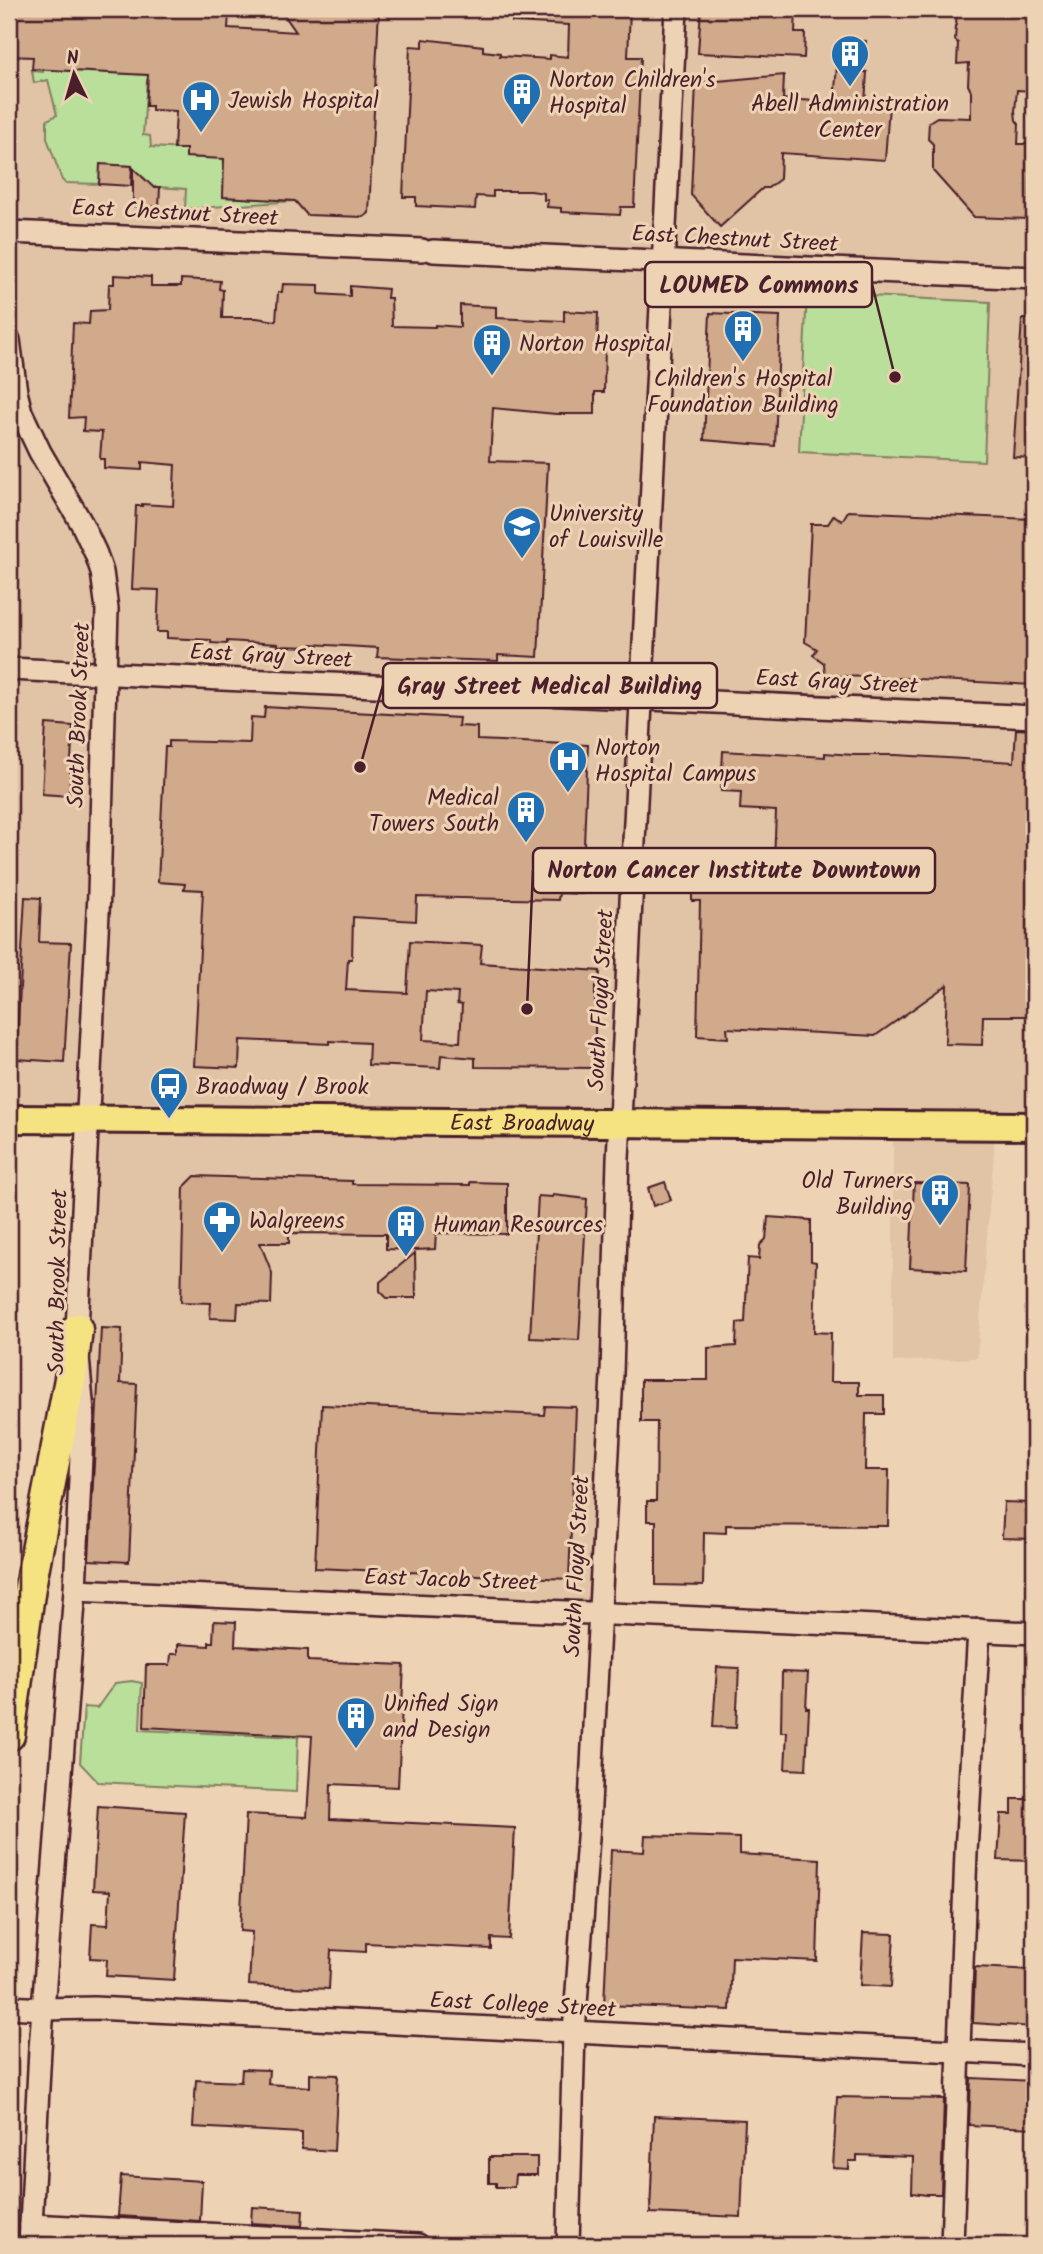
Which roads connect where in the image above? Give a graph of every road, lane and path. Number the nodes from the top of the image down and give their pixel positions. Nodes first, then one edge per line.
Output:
1 (676, 9) edge
2 (9, 232) edge
3 (663, 261) junction
4 (1034, 278) edge
5 (9, 340) edge
6 (9, 669) edge
7 (106, 673) junction
8 (641, 698) junction
9 (1034, 717) edge
10 (9, 1119) edge
11 (87, 1120) junction
12 (620, 1123) junction
13 (1034, 1126) edge
14 (77, 1329) junction
15 (19, 1586) edge
16 (75, 1590) junction
17 (600, 1612) junction
18 (979, 1630) junction
19 (1034, 1633) edge
20 (9, 1735) edge
21 (9, 2007) edge
22 (44, 2009) junction
23 (574, 2032) junction
24 (959, 2051) junction
25 (1034, 2055) edge
26 (31, 2235) edge
27 (418, 2245) edge
28 (568, 2245) edge
29 (952, 2245) edge

1 - 3 street, South Floyd Street
2 - 3 street, East Chestnut Street
3 - 4 street, East Chestnut Street
3 - 8 street, South Floyd Street
5 - 7 street, South Brook Street
6 - 7 street, East Gray Street
7 - 8 street, East Gray Street
7 - 11 street, South Brook Street
8 - 9 street, East Gray Street
8 - 12 street, South Floyd Street
10 - 11 main road, East Broadway
11 - 12 main road, East Broadway
11 - 14 street, South Brook Street
12 - 13 main road, East Broadway
12 - 17 street, South Floyd Street
14 - 15 highway
14 - 16 street, South Brook Street
15 - 20 highway
16 - 17 street, East Jacob Street
16 - 22 street, South Brook Street
17 - 18 street, East Jacob Street
17 - 23 street, South Floyd Street
18 - 19 street, East Jacob Street
18 - 24 street
21 - 22 street, East College Street
22 - 23 street, East College Street
22 - 26 street, South Brook Street
23 - 24 street, East College Street
23 - 28 street, South Floyd Street
24 - 25 street, East College Street
24 - 29 street
26 - 27 street

